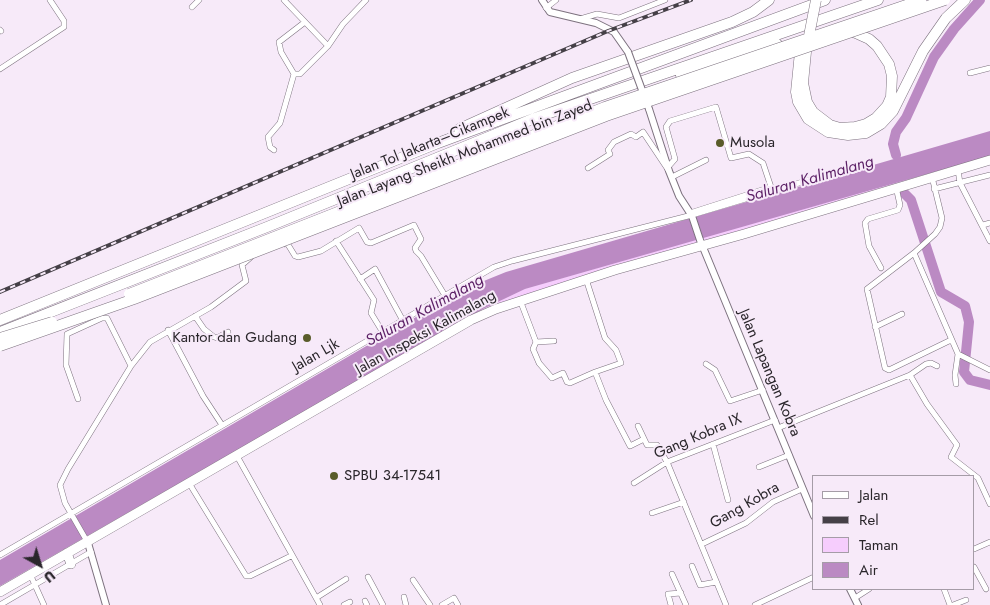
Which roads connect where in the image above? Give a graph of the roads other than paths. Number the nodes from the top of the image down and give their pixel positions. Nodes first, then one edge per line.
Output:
1 (50, 0) edge
2 (199, 0) edge
3 (284, 0) edge
4 (366, 0) edge
5 (542, 0) edge
6 (556, 0) edge
7 (665, 0) edge
8 (769, 0) edge
9 (809, 0) edge
10 (816, 0) edge
11 (825, 0) edge
12 (878, 0) edge
13 (921, 0) edge
14 (944, 0) edge
15 (965, 0) edge
16 (192, 7) dead end
17 (545, 8) junction
18 (580, 19) junction
19 (305, 22) junction
20 (328, 46) junction
21 (803, 51) junction
22 (990, 68) edge
23 (0, 69) edge
24 (970, 73) dead end
25 (294, 74) junction
26 (535, 118) junction
27 (438, 143) junction
28 (274, 150) dead end
29 (706, 160) dead end
30 (990, 160) edge
31 (588, 168) dead end
32 (958, 170) junction
33 (670, 172) junction
34 (990, 175) edge
35 (819, 177) dead end
36 (932, 177) junction
37 (960, 184) junction
38 (896, 187) junction
39 (934, 189) junction
40 (691, 214) junction
41 (990, 223) edge
42 (983, 225) junction
43 (336, 241) junction
44 (990, 241) edge
45 (701, 243) junction
46 (914, 253) junction
47 (881, 268) dead end
48 (360, 279) junction
49 (586, 279) junction
50 (444, 294) junction
51 (520, 299) junction
52 (902, 314) dead end
53 (195, 316) junction
54 (402, 319) junction
55 (0, 320) edge
56 (875, 327) junction
57 (168, 330) junction
58 (382, 331) junction
59 (0, 332) edge
60 (228, 332) dead end
61 (0, 338) edge
62 (951, 340) junction
63 (554, 341) dead end
64 (536, 342) junction
65 (0, 346) edge
66 (959, 355) junction
67 (706, 364) dead end
68 (131, 366) junction
69 (936, 366) dead end
70 (990, 370) edge
71 (595, 372) junction
72 (910, 375) junction
73 (956, 384) dead end
74 (763, 390) junction
75 (78, 399) dead end
76 (775, 420) junction
77 (222, 425) junction
78 (638, 426) dead end
79 (778, 428) junction
80 (644, 439) junction
81 (713, 444) junction
82 (789, 455) junction
83 (237, 456) junction
84 (667, 462) junction
85 (759, 466) dead end
86 (971, 475) edge
87 (975, 477) edge
88 (189, 483) junction
89 (634, 483) dead end
90 (802, 489) junction
91 (728, 500) dead end
92 (684, 502) junction
93 (990, 504) edge
94 (812, 512) edge
95 (652, 513) dead end
96 (72, 515) junction
97 (87, 540) junction
98 (990, 542) edge
99 (702, 544) junction
100 (975, 549) edge
101 (91, 552) junction
102 (67, 553) junction
103 (0, 555) edge
104 (291, 556) junction
105 (71, 564) junction
106 (692, 566) dead end
107 (975, 569) edge
108 (30, 574) junction
109 (672, 574) dead end
110 (368, 577) dead end
111 (812, 578) edge
112 (346, 579) dead end
113 (413, 580) dead end
114 (716, 582) junction
115 (35, 584) junction
116 (986, 589) dead end
117 (851, 590) edge
118 (867, 590) edge
119 (944, 590) edge
120 (0, 592) edge
121 (681, 593) junction
122 (404, 597) dead end
123 (316, 598) junction
124 (855, 598) junction
125 (966, 600) dead end
126 (350, 602) dead end
127 (0, 605) edge
128 (44, 605) edge
129 (106, 605) edge
130 (320, 605) edge
131 (344, 605) edge
132 (383, 605) edge
133 (406, 605) edge
134 (430, 605) edge
135 (442, 605) edge
136 (458, 605) edge
137 (671, 605) edge
138 (686, 605) edge
139 (726, 605) edge
140 (755, 605) edge
141 (858, 605) edge
142 (952, 605) edge

1 - 23 street
2 - 16 street
3 - 19 street
4 - 20 street
5 - 17 street
6 - 17 street
7 - 18 street
8 - 27 highway
9 - 21 highway, bridge
10 - 21 highway, bridge
11 - 27 highway, Jalan Tol Jakarta–Cikampek
12 - 26 highway, Jalan Tol Jakarta–Cikampek
13 - 61 highway, Jalan Layang Sheikh Mohammed bin Zayed, bridge
14 - 65 highway, Jalan Layang Sheikh Mohammed bin Zayed, bridge
15 - 21 highway
17 - 18 street, Jalan Lapangan Kobra
18 - 33 street, Jalan Lapangan Kobra, bridge
19 - 20 street
19 - 25 street
20 - 25 street
21 - 26 highway
22 - 24 street
25 - 28 street
26 - 59 highway, Jalan Tol Jakarta–Cikampek
27 - 55 highway, Jalan Tol Jakarta–Cikampek
29 - 33 street
30 - 32 main road, Jalan Inspeksi Kalimalang
31 - 33 street
32 - 36 main road, Jalan Inspeksi Kalimalang
32 - 37 street
33 - 40 street, Jalan Lapangan Kobra
33 - 40 street
34 - 37 street
35 - 40 street
36 - 38 main road, Jalan Inspeksi Kalimalang
36 - 39 street
37 - 39 street
37 - 42 street
38 - 45 main road, Jalan Inspeksi Kalimalang
38 - 47 street
39 - 46 street
40 - 45 street, Jalan Lapangan Kobra
40 - 50 street, Jalan Ljk
41 - 42 street
42 - 44 street
43 - 48 street
43 - 50 street
43 - 53 street
45 - 49 main road, Jalan Inspeksi Kalimalang
45 - 74 street, Jalan Lapangan Kobra
46 - 56 street
46 - 62 street
48 - 54 street
48 - 58 street
49 - 51 main road, Jalan Inspeksi Kalimalang
49 - 71 street
50 - 54 street, Jalan Ljk
51 - 64 street
51 - 83 main road, Jalan Inspeksi Kalimalang
52 - 56 street
53 - 57 street
53 - 60 street
54 - 58 street, Jalan Ljk
56 - 62 street
57 - 68 street
57 - 77 street
58 - 77 street, Jalan Ljk
62 - 66 street
63 - 64 street
64 - 71 street
66 - 70 street
66 - 73 street
67 - 74 street
68 - 75 street
68 - 96 street
69 - 72 street
71 - 80 street
72 - 79 street
72 - 86 street
74 - 76 street, Jalan Lapangan Kobra
76 - 79 street, Jalan Lapangan Kobra
76 - 81 street, Gang Kobra IX
77 - 96 street, Jalan Ljk
78 - 80 street
79 - 82 street, Jalan Lapangan Kobra
80 - 84 street
81 - 84 street, Gang Kobra IX
81 - 91 street
82 - 85 street
82 - 90 street, Jalan Lapangan Kobra
83 - 88 main road, Jalan Inspeksi Kalimalang
83 - 104 street
84 - 89 street, Gang Kobra IX
84 - 92 street
87 - 93 street
88 - 97 main road, Jalan Inspeksi Kalimalang
88 - 104 street
90 - 94 street, Jalan Lapangan Kobra
90 - 99 street, Gang Kobra
92 - 95 street
92 - 99 street
96 - 97 street
96 - 103 street, Jalan Ljk
97 - 101 street
97 - 102 main road, Jalan Inspeksi Kalimalang
98 - 100 street
99 - 114 street
101 - 105 street
101 - 129 street
102 - 105 main road
102 - 108 main road, Jalan Inspeksi Kalimalang
104 - 123 street
105 - 115 street
106 - 114 street
107 - 116 street
108 - 115 street
108 - 120 main road, Jalan Inspeksi Kalimalang
109 - 121 street
110 - 132 street
111 - 140 street
112 - 123 street
113 - 134 street
114 - 139 street
115 - 127 street
115 - 128 street
117 - 124 street
118 - 124 street
119 - 142 street
121 - 137 street
121 - 138 street
122 - 133 street
123 - 130 street
124 - 141 street
125 - 142 street
126 - 131 street
135 - 136 street

